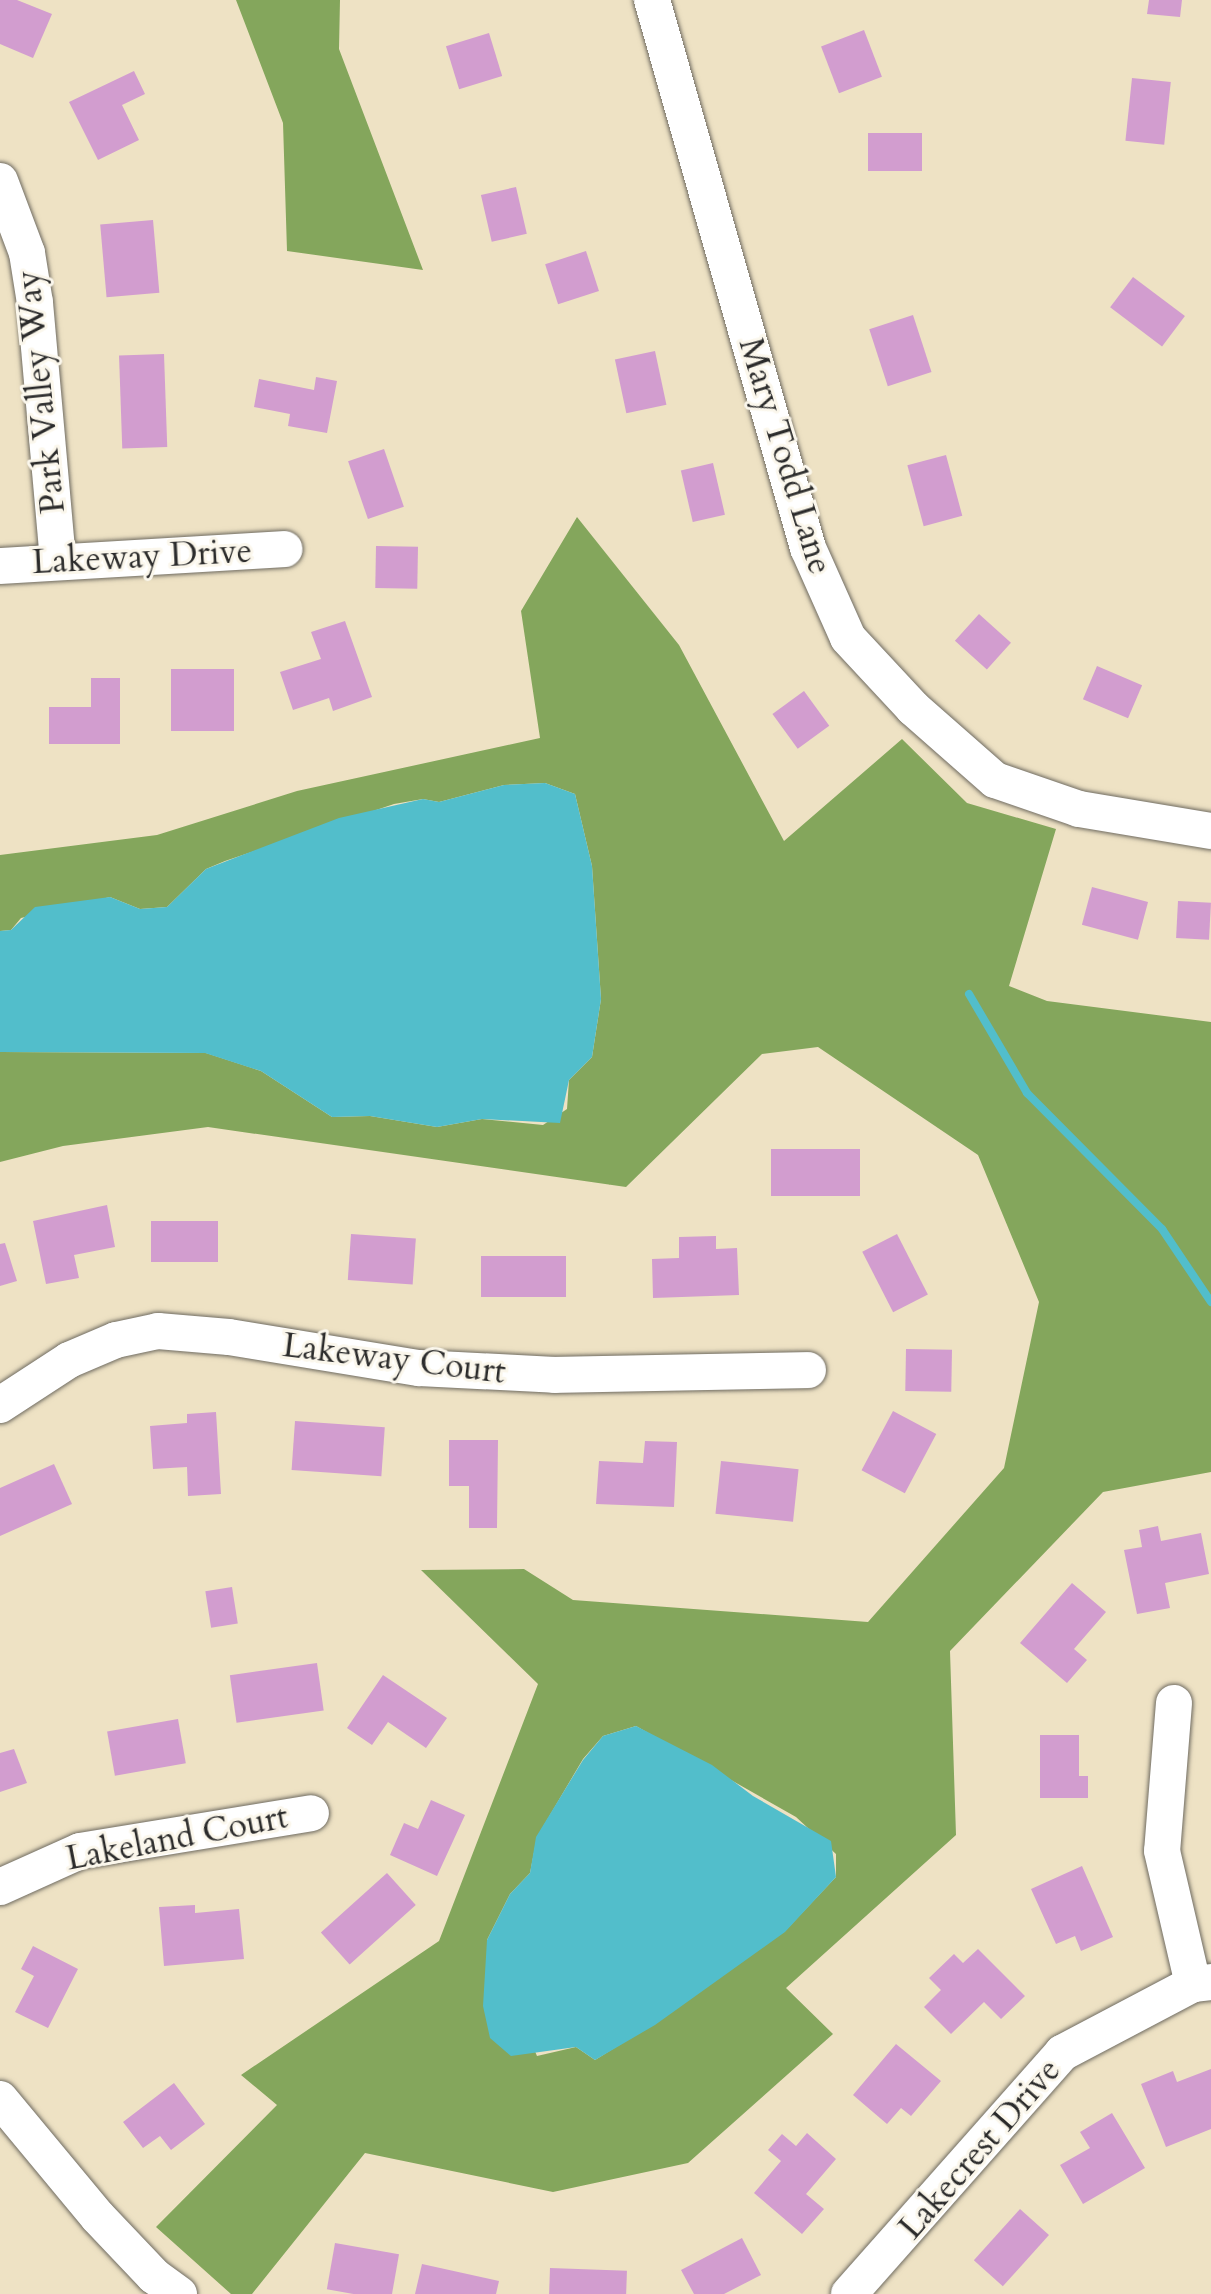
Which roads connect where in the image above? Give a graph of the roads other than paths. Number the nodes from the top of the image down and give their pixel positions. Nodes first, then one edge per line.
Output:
1 (652, 0) edge
2 (0, 181) edge
3 (284, 549) dead end
4 (58, 560) junction
5 (0, 566) edge
6 (1211, 831) edge
7 (808, 1370) dead end
8 (0, 1405) edge
9 (1174, 1703) dead end
10 (311, 1813) dead end
11 (0, 1887) edge
12 (1202, 1983) edge
13 (0, 2099) edge
14 (179, 2294) edge
15 (849, 2294) edge

1 - 6 street, Mary Todd Lane
2 - 4 street, Park Valley Way
3 - 4 street, Lakeway Drive
4 - 5 street, Lakeway Drive
7 - 8 street, Lakeway Court
9 - 12 street
10 - 11 street, Lakeland Court
12 - 15 street, Lakecrest Drive
13 - 14 street

